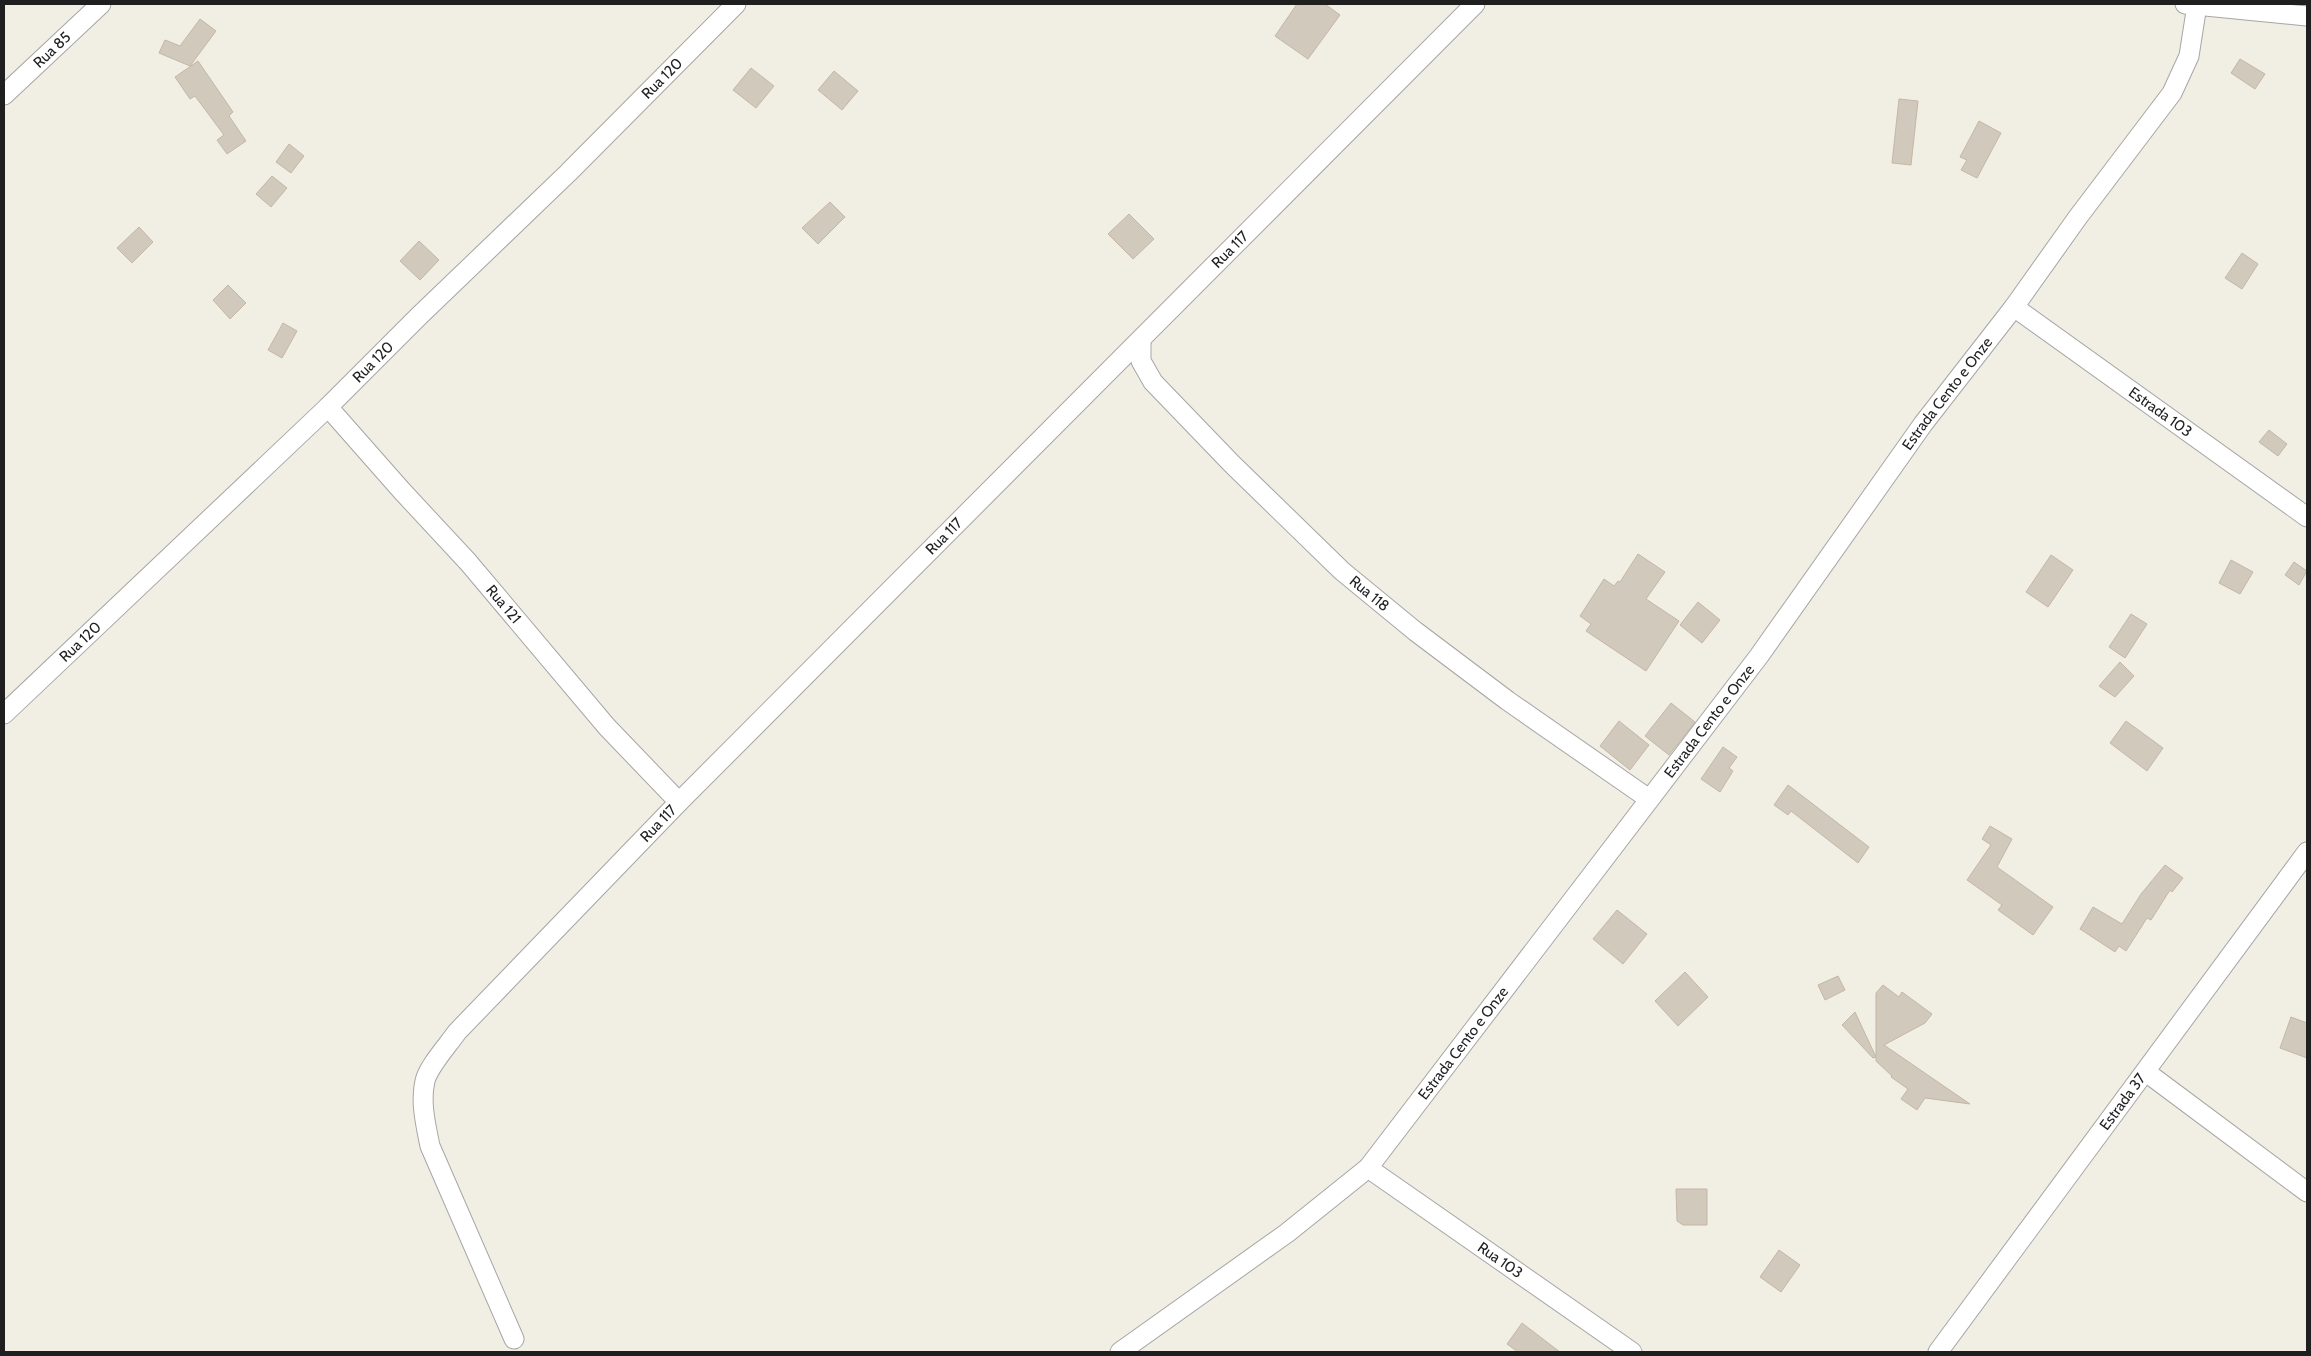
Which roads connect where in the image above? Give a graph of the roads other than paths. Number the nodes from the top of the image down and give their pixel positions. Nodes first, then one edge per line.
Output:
1 (101, 4) edge
2 (736, 4) edge
3 (1475, 4) edge
4 (2191, 4) edge
5 (2307, 16) edge
6 (4, 95) edge
7 (2014, 307) junction
8 (1141, 340) junction
9 (328, 407) junction
10 (2307, 517) edge
11 (4, 714) edge
12 (1650, 799) junction
13 (679, 802) junction
14 (2307, 852) edge
15 (2146, 1072) junction
16 (1368, 1168) junction
17 (2307, 1192) edge
18 (514, 1340) dead end
19 (1120, 1352) edge
20 (1632, 1352) edge
21 (1938, 1352) edge

1 - 6 street, Rua 85
2 - 9 street, Rua 120
3 - 8 street, Rua 117
4 - 5 street
4 - 7 street, Estrada Cento e Onze
7 - 10 street, Estrada 103
7 - 12 street, Estrada Cento e Onze
8 - 12 street, Rua 118
8 - 13 street, Rua 117
9 - 11 street, Rua 120
9 - 13 street, Rua 121
12 - 16 street, Estrada Cento e Onze
13 - 18 street, Rua 117
14 - 15 street, Estrada 37
15 - 17 street
15 - 21 street, Estrada 37
16 - 19 street, Estrada Cento e Onze
16 - 20 street, Rua 103

